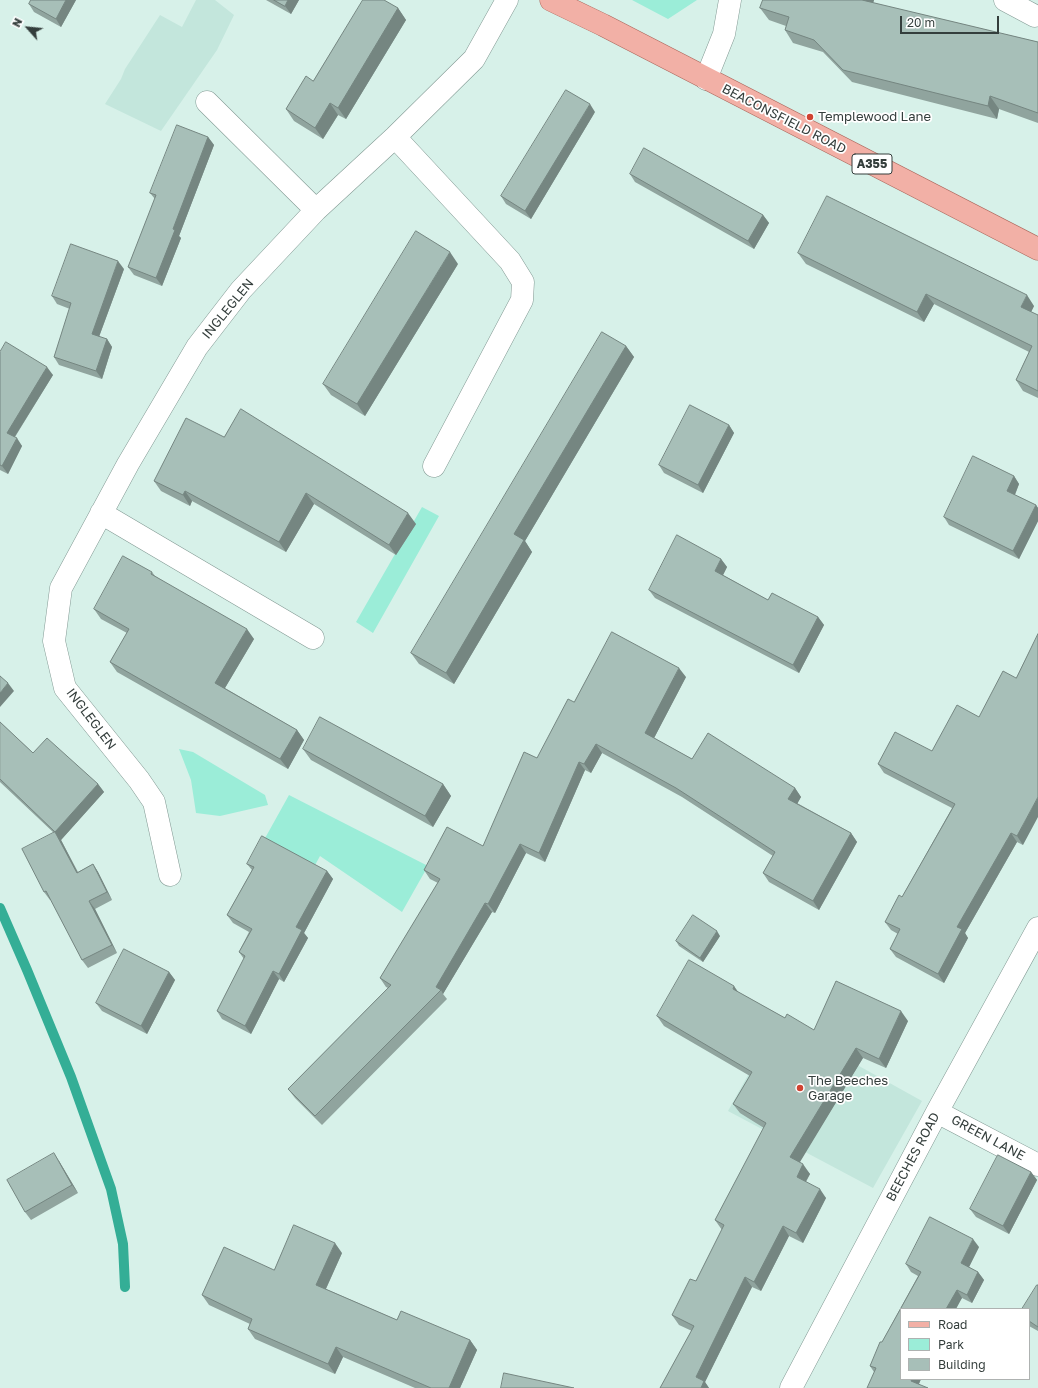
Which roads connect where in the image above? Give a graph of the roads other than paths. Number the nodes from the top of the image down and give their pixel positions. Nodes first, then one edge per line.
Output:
1 (507, 0) edge
2 (551, 0) edge
3 (730, 0) edge
4 (1005, 0) edge
5 (1036, 16) dead end
6 (706, 79) junction
7 (207, 102) dead end
8 (395, 137) junction
9 (316, 210) junction
10 (1038, 249) edge
11 (434, 466) dead end
12 (102, 513) junction
13 (313, 638) dead end
14 (170, 875) dead end
15 (1038, 928) edge
16 (937, 1112) junction
17 (1038, 1165) edge
18 (791, 1388) edge

1 - 8 street, INGLEGLEN
2 - 6 main road, BEACONSFIELD ROAD / A355
3 - 6 street
4 - 5 street
6 - 10 main road, BEACONSFIELD ROAD / A355
7 - 9 street
8 - 9 street, INGLEGLEN
8 - 11 street
9 - 12 street, INGLEGLEN
12 - 13 street
12 - 14 street, INGLEGLEN
15 - 16 street, BEECHES ROAD
16 - 17 street, GREEN LANE
16 - 18 street, BEECHES ROAD

